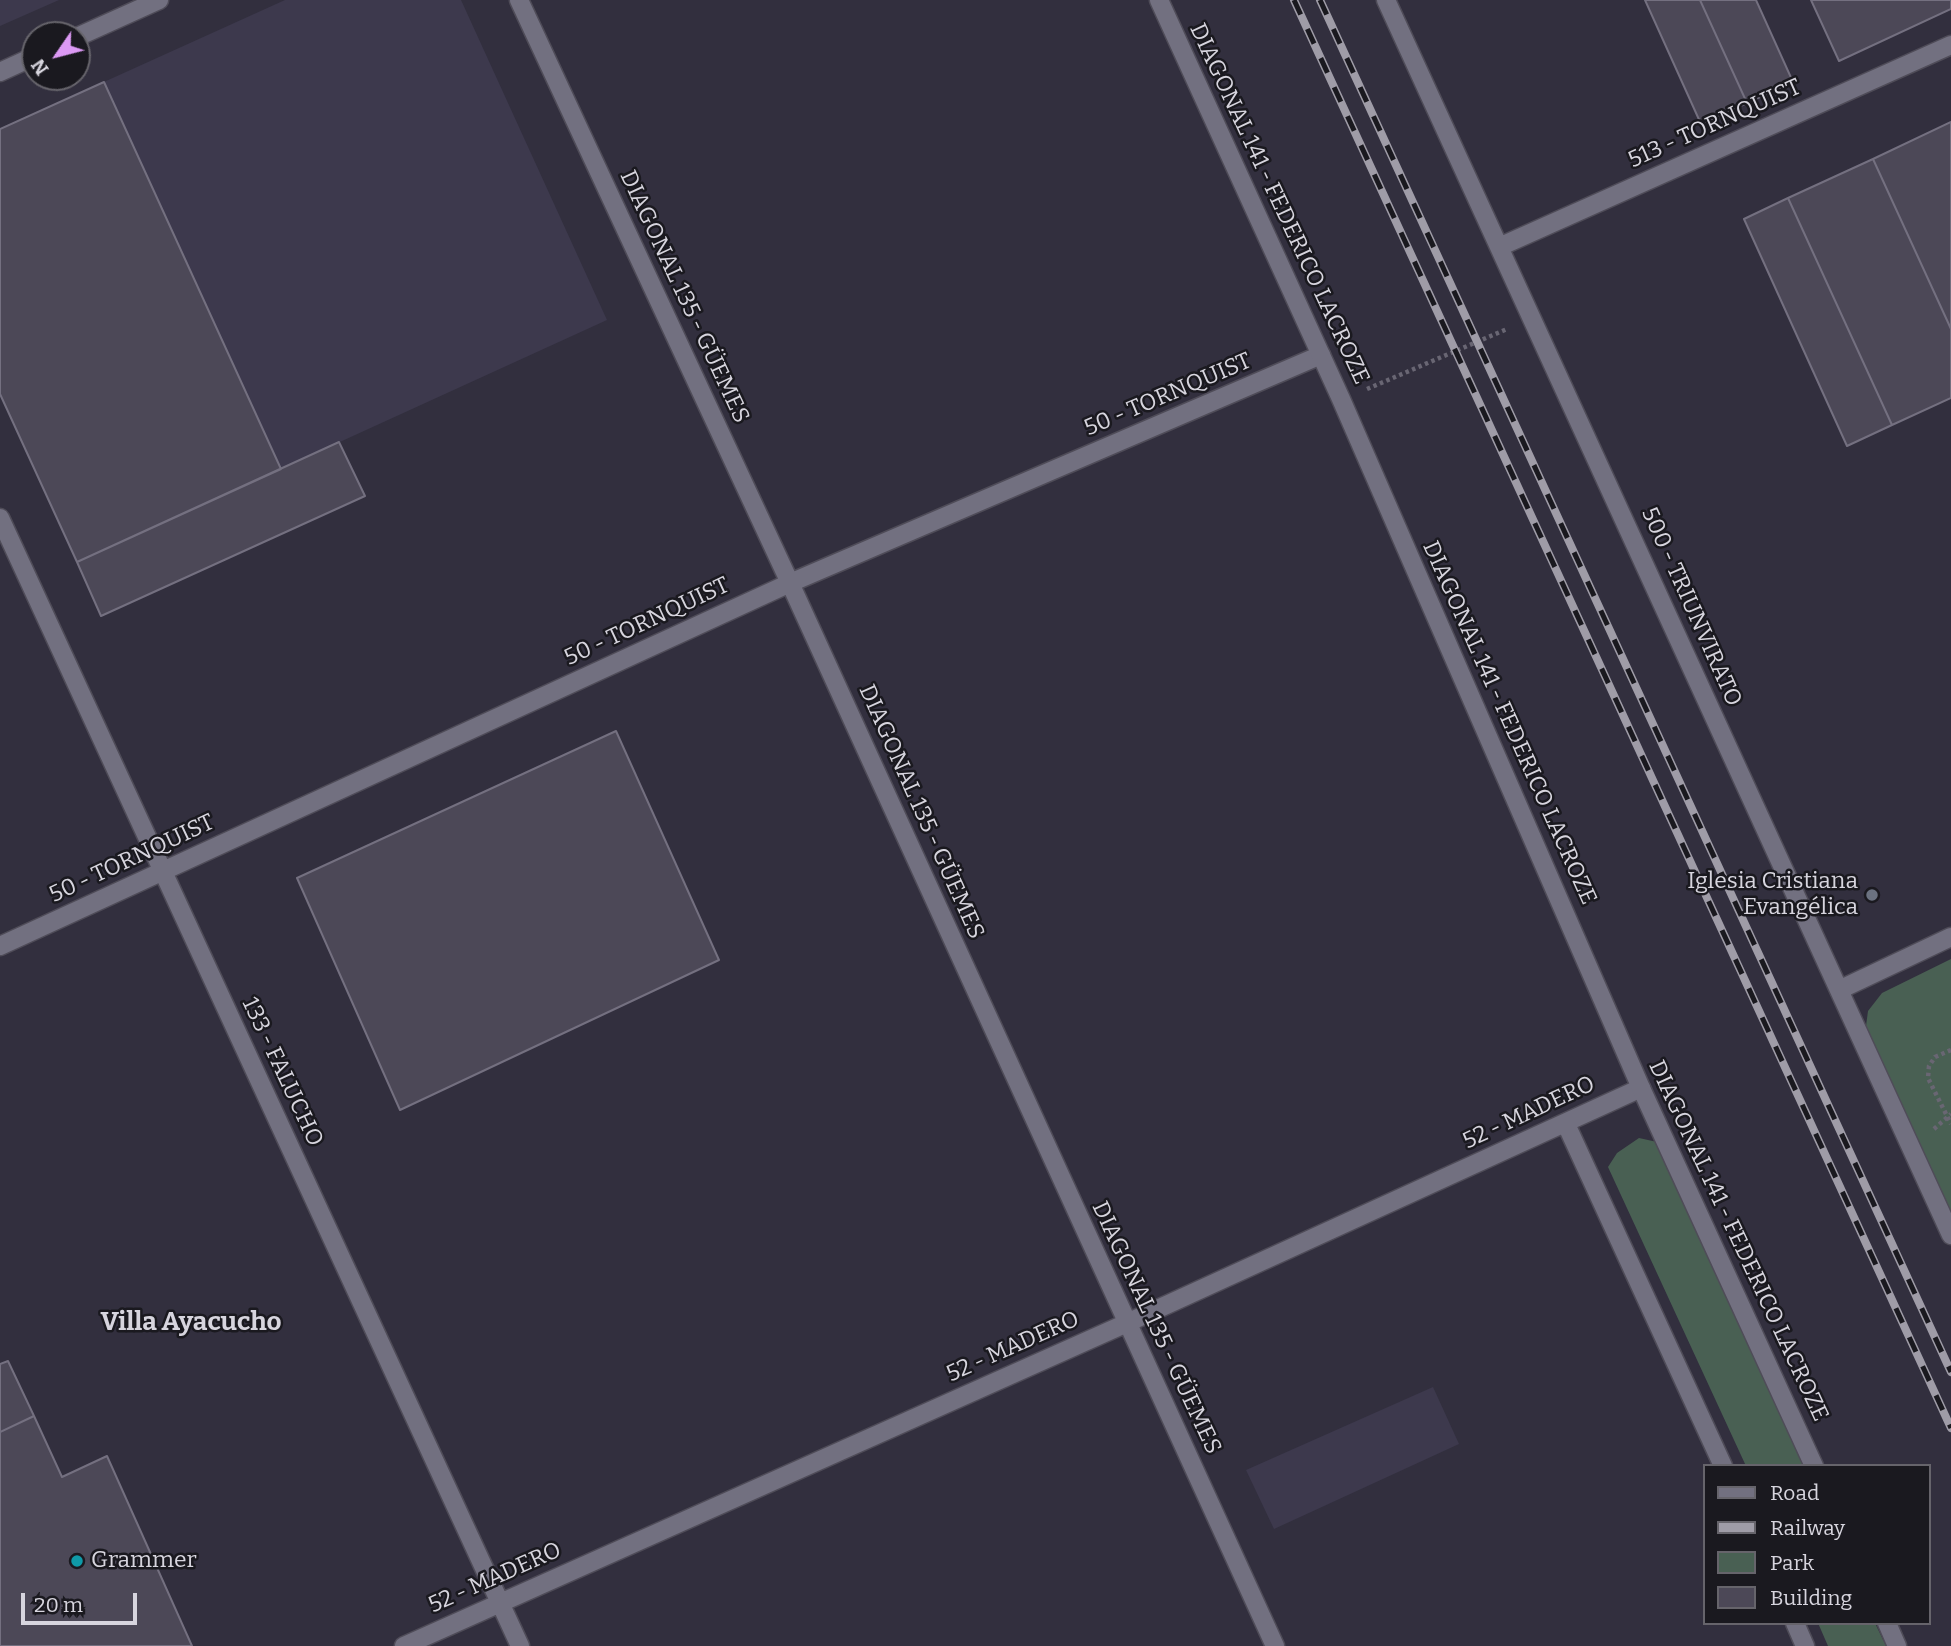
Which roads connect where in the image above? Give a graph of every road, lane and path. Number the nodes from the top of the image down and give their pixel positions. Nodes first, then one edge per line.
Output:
1 (159, 0) edge
2 (519, 0) edge
3 (1159, 0) edge
4 (1386, 0) edge
5 (91, 31) edge
6 (1951, 46) edge
7 (21, 62) edge
8 (0, 72) edge
9 (1499, 247) junction
10 (1533, 317) junction
11 (1321, 355) junction
12 (1341, 400) junction
13 (0, 518) edge
14 (790, 583) junction
15 (163, 872) junction
16 (1951, 937) edge
17 (0, 946) edge
18 (1839, 990) junction
19 (1951, 1050) edge
20 (1641, 1088) junction
21 (1949, 1115) edge
22 (1566, 1124) junction
23 (1951, 1124) edge
24 (1951, 1235) edge
25 (1127, 1323) junction
26 (1722, 1464) edge
27 (1813, 1464) edge
28 (500, 1602) junction
29 (1796, 1625) edge
30 (1888, 1625) edge
31 (404, 1646) edge
32 (520, 1646) edge
33 (1275, 1646) edge
34 (1805, 1646) edge
35 (1897, 1646) edge

1 - 5 street
2 - 14 street, DIAGONAL 135 - GÜEMES
3 - 11 street, DIAGONAL 141 - FEDERICO LACROZE
4 - 9 street, 500 - TRIUNVIRATO
6 - 9 street, 513 - TORNQUIST
7 - 8 street
9 - 10 street, 500 - TRIUNVIRATO
10 - 12 path
10 - 18 street, 500 - TRIUNVIRATO
11 - 12 street, DIAGONAL 141 - FEDERICO LACROZE
11 - 14 street, 50 - TORNQUIST
12 - 20 street, DIAGONAL 141 - FEDERICO LACROZE
13 - 15 street, 133 - FALUCHO
14 - 15 street, 50 - TORNQUIST
14 - 25 street, DIAGONAL 135 - GÜEMES
15 - 17 street, 50 - TORNQUIST
15 - 28 street, 133 - FALUCHO
16 - 18 street
18 - 24 street, 500 - TRIUNVIRATO
19 - 21 path
20 - 22 street, 52 - MADERO
20 - 27 street, DIAGONAL 141 - FEDERICO LACROZE
21 - 23 path
22 - 25 street, 52 - MADERO
22 - 26 street
25 - 28 street, 52 - MADERO
25 - 33 street, DIAGONAL 135 - GÜEMES
28 - 31 street, 52 - MADERO
28 - 32 street, 133 - FALUCHO
29 - 34 street
30 - 35 street

